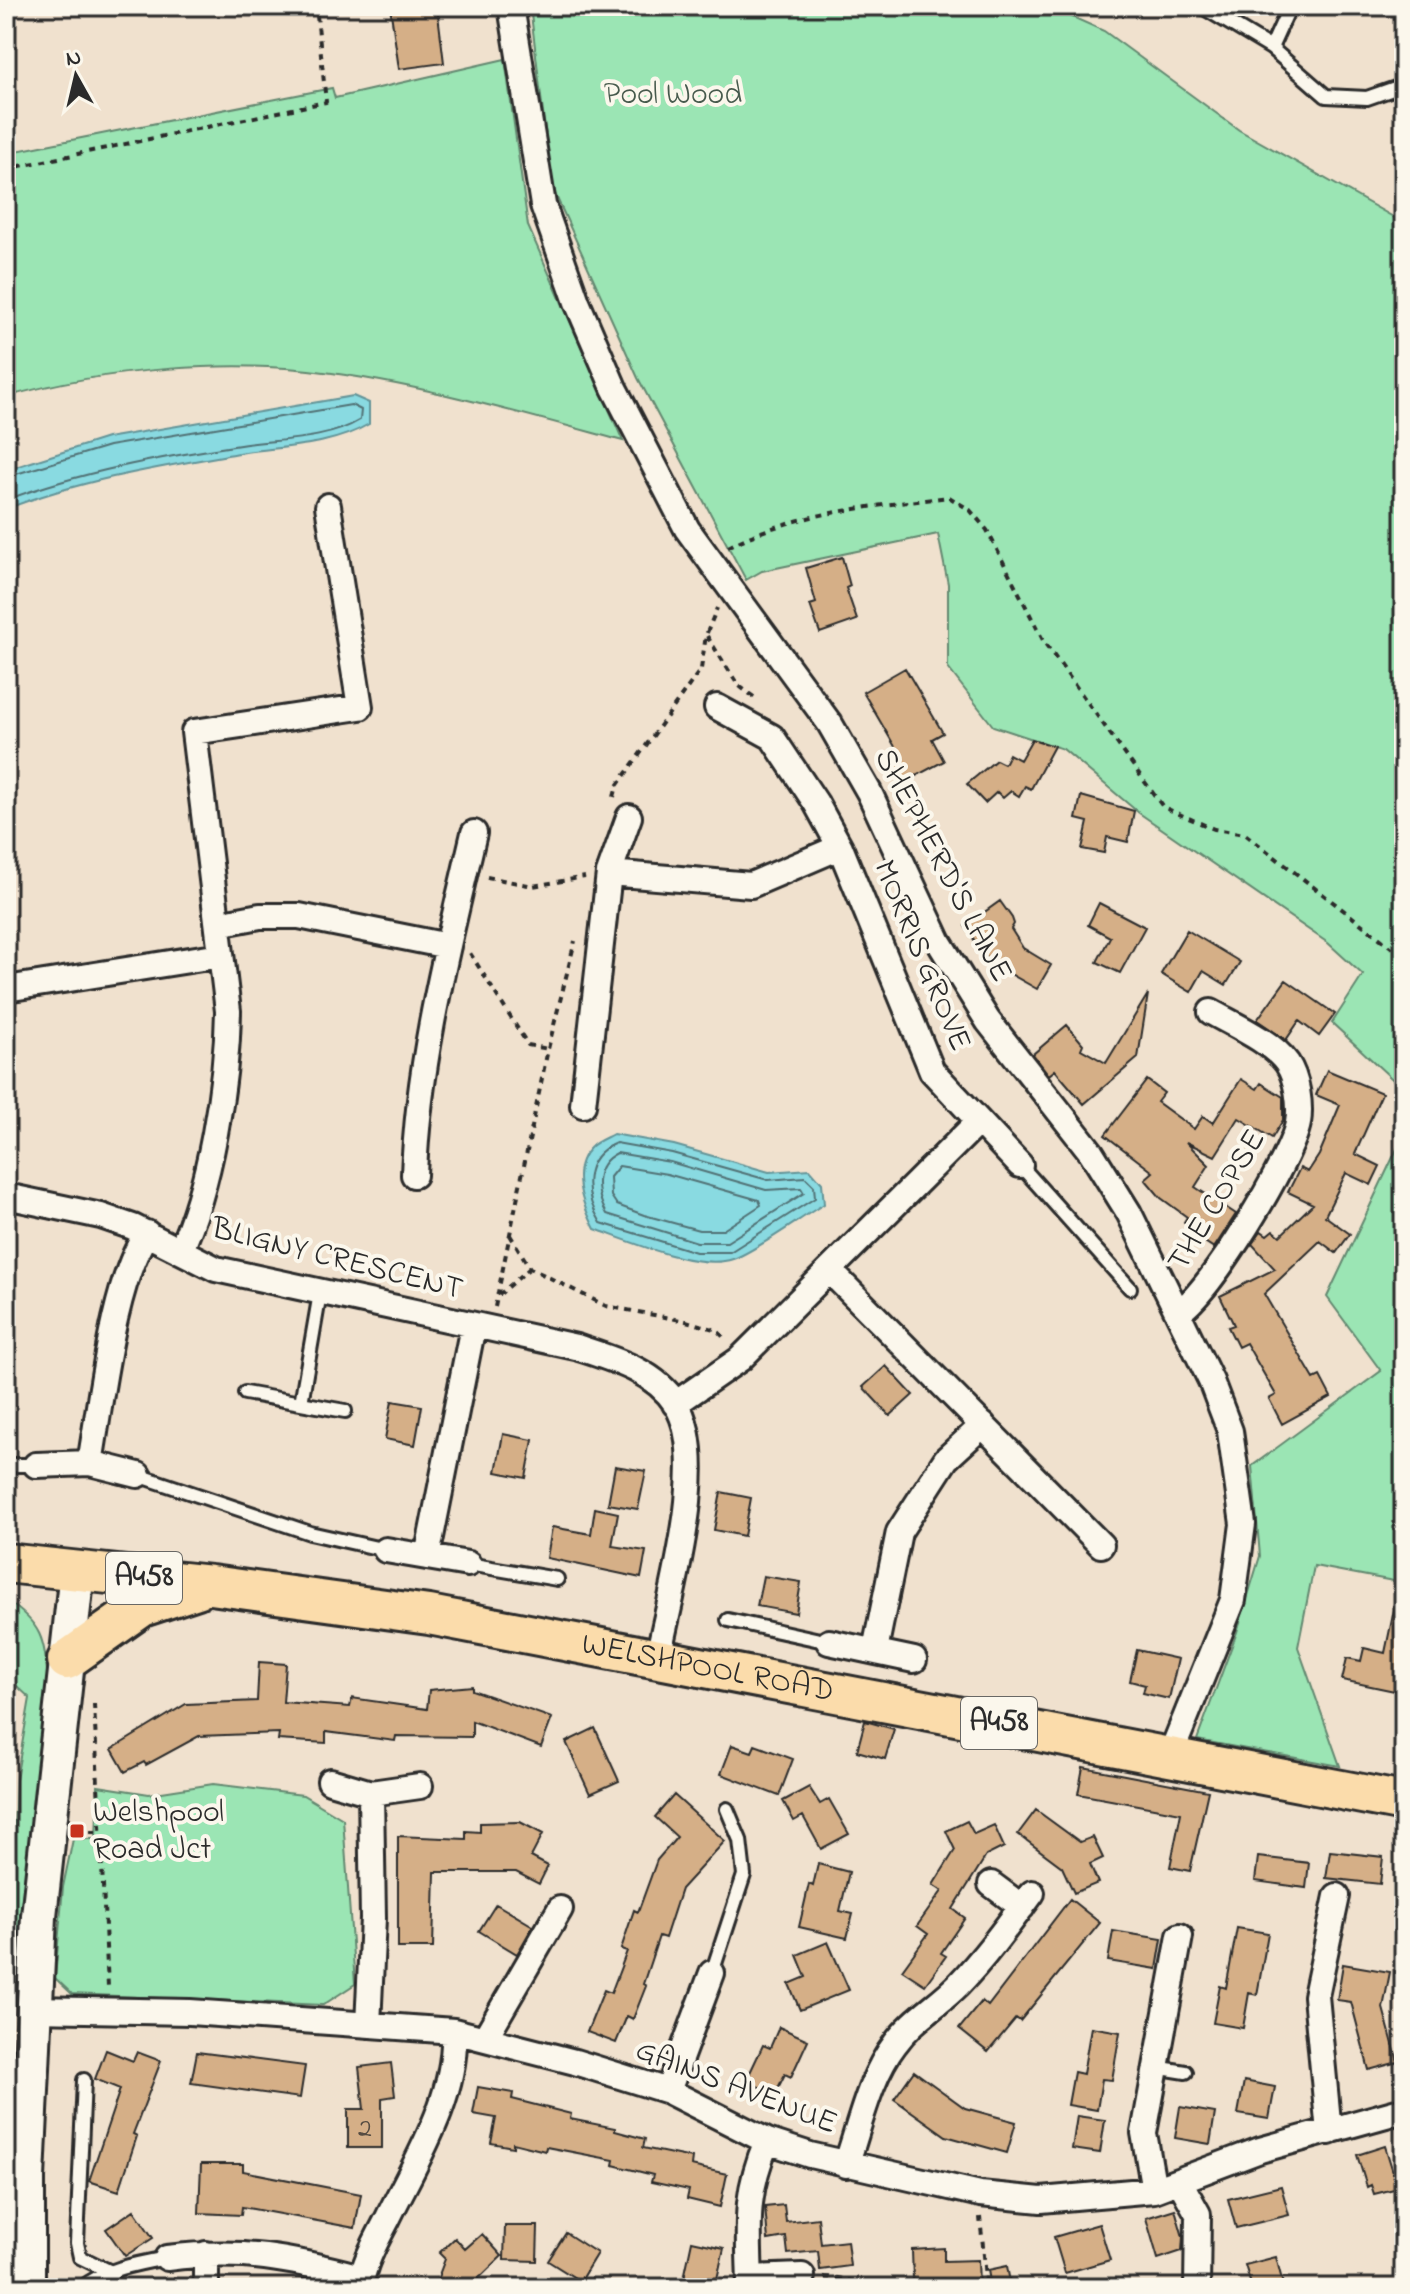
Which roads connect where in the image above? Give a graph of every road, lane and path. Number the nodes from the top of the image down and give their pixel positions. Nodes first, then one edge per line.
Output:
1 (316, 6) edge
2 (511, 6) edge
3 (1201, 6) edge
4 (1290, 6) edge
5 (1271, 48) junction
6 (1404, 85) edge
7 (6, 169) edge
8 (328, 506) dead end
9 (708, 557) junction
10 (717, 707) dead end
11 (629, 817) dead end
12 (474, 833) dead end
13 (840, 847) junction
14 (465, 873) junction
15 (609, 873) junction
16 (218, 924) junction
17 (448, 946) junction
18 (221, 955) junction
19 (1404, 957) edge
20 (6, 989) edge
21 (1211, 1012) dead end
22 (548, 1049) dead end
23 (583, 1105) dead end
24 (978, 1122) junction
25 (1020, 1165) joint
26 (414, 1175) dead end
27 (6, 1196) edge
28 (147, 1233) junction
29 (509, 1233) dead end
30 (180, 1251) junction
31 (530, 1268) junction
32 (831, 1272) junction
33 (1130, 1288) dead end
34 (320, 1293) junction
35 (497, 1297) dead end
36 (1178, 1312) junction
37 (473, 1326) junction
38 (740, 1359) junction
39 (245, 1393) dead end
40 (301, 1403) junction
41 (675, 1404) junction
42 (345, 1411) dead end
43 (983, 1425) junction
44 (90, 1463) junction
45 (6, 1465) edge
46 (36, 1465) joint
47 (138, 1475) joint
48 (1101, 1545) dead end
49 (386, 1550) joint
50 (427, 1557) junction
51 (6, 1563) edge
52 (468, 1564) joint
53 (77, 1571) junction
54 (557, 1579) dead end
55 (211, 1585) junction
56 (728, 1620) dead end
57 (829, 1642) joint
58 (875, 1650) junction
59 (658, 1658) junction
60 (67, 1660) junction
61 (914, 1660) dead end
62 (94, 1694) dead end
63 (1170, 1756) junction
64 (330, 1781) dead end
65 (420, 1786) dead end
66 (371, 1793) junction
67 (1404, 1802) edge
68 (727, 1809) dead end
69 (991, 1884) dead end
70 (1337, 1896) dead end
71 (560, 1909) dead end
72 (1180, 1936) dead end
73 (712, 1973) joint
74 (33, 2009) junction
75 (109, 2009) junction
76 (368, 2025) junction
77 (454, 2031) junction
78 (485, 2038) junction
79 (1155, 2067) junction
80 (1186, 2072) dead end
81 (84, 2080) dead end
82 (668, 2091) junction
83 (1404, 2110) edge
84 (1329, 2132) junction
85 (767, 2141) junction
86 (846, 2165) junction
87 (1180, 2182) junction
88 (1154, 2190) junction
89 (980, 2194) junction
90 (206, 2254) junction
91 (167, 2258) joint
92 (113, 2273) junction
93 (802, 2276) joint
94 (206, 2281) dead end
95 (360, 2283) edge
96 (750, 2283) edge
97 (27, 2288) edge
98 (82, 2288) edge
99 (902, 2288) edge
100 (985, 2288) edge
101 (1197, 2288) edge

1 - 7 path
2 - 9 street, SHEPHERD'S LANE
3 - 5 lane
4 - 5 lane
5 - 6 lane
8 - 16 street
9 - 19 path
9 - 36 street, SHEPHERD'S LANE
10 - 13 street, MORRIS GROVE
11 - 15 street
12 - 14 street
13 - 15 street, MORRIS GROVE
13 - 24 street, MORRIS GROVE
14 - 15 path
14 - 17 street
15 - 23 street
16 - 17 street
16 - 18 street
17 - 22 path
17 - 26 street
18 - 20 street
18 - 30 street
21 - 36 street, THE COPSE
24 - 25 street, MORRIS GROVE
24 - 32 street
25 - 33 lane
27 - 28 street, BLIGNY CRESCENT
28 - 30 street, BLIGNY CRESCENT
28 - 44 street
29 - 31 path
30 - 34 street, BLIGNY CRESCENT
31 - 35 path
31 - 38 path
32 - 38 street
32 - 43 street
34 - 37 street, BLIGNY CRESCENT
34 - 40 lane
36 - 63 street, SHEPHERD'S LANE
37 - 41 street, BLIGNY CRESCENT
37 - 50 street, BLIGNY CRESCENT
38 - 41 street
39 - 40 lane
40 - 42 lane
41 - 59 street
43 - 48 street
43 - 58 street
44 - 46 street
44 - 47 street
45 - 46 lane
47 - 49 lane
49 - 50 street
50 - 52 street
51 - 53 main road, WELSHPOOL ROAD / A458
52 - 54 lane
53 - 55 main road, WELSHPOOL ROAD / A458
53 - 60 street
55 - 59 main road, WELSHPOOL ROAD / A458
55 - 60 main road
56 - 57 lane
57 - 58 street
58 - 61 street
59 - 63 main road, WELSHPOOL ROAD / A458
60 - 74 street
62 - 75 path
63 - 67 main road, WELSHPOOL ROAD / A458
64 - 66 street
65 - 66 street
66 - 76 street
68 - 73 lane
69 - 86 street
70 - 84 street
71 - 78 street
72 - 79 street
73 - 82 street
74 - 75 street, GAINS AVENUE
74 - 97 street
75 - 76 street, GAINS AVENUE
76 - 77 street, GAINS AVENUE
77 - 78 street, GAINS AVENUE
77 - 95 street
78 - 82 street, GAINS AVENUE
79 - 80 lane
79 - 88 street
81 - 92 lane
82 - 85 street, GAINS AVENUE
83 - 84 street, GAINS AVENUE
84 - 87 street, GAINS AVENUE
85 - 86 street, GAINS AVENUE
85 - 96 street
86 - 89 street, GAINS AVENUE
87 - 88 street, GAINS AVENUE
87 - 101 street
88 - 89 street, GAINS AVENUE
89 - 100 path
90 - 91 street
90 - 94 street
90 - 95 street
91 - 92 lane
92 - 98 lane
93 - 96 street
93 - 99 path

